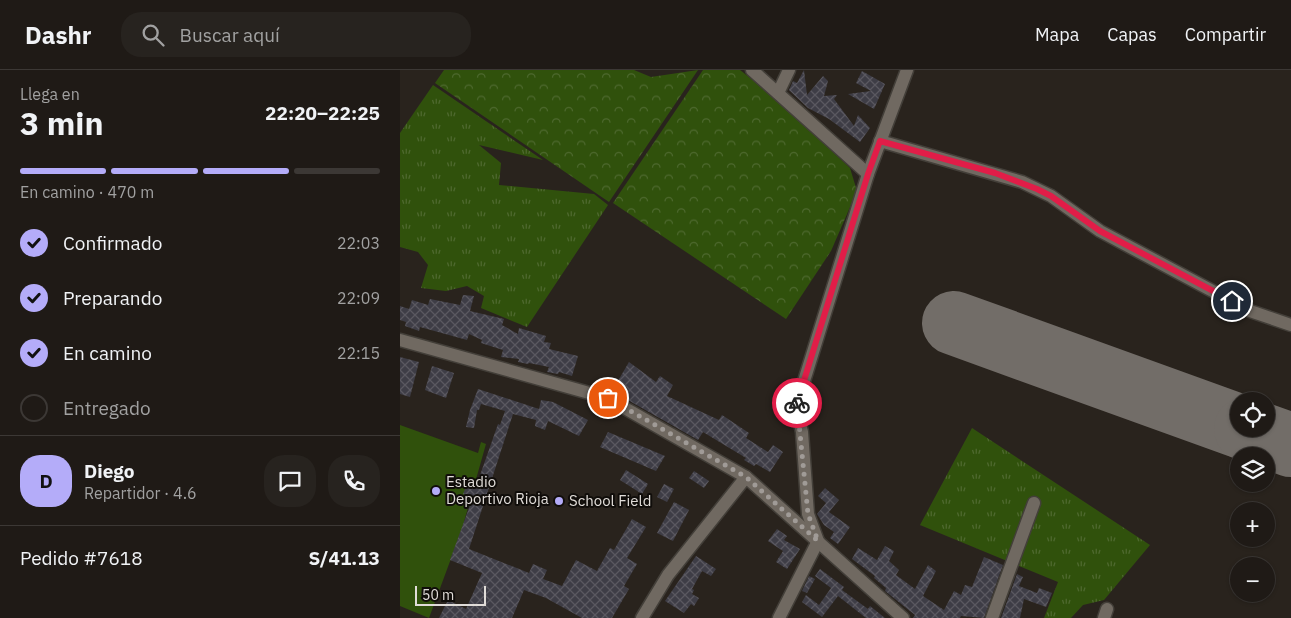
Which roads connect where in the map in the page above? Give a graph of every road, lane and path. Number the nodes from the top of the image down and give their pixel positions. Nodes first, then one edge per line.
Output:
1 (752, 70) edge
2 (789, 70) edge
3 (906, 70) edge
4 (778, 93) junction
5 (880, 141) junction
6 (868, 174) junction
7 (1291, 325) edge
8 (400, 340) edge
9 (746, 477) junction
10 (1034, 503) dead end
11 (818, 541) junction
12 (642, 618) edge
13 (779, 618) edge
14 (903, 618) edge
15 (992, 618) edge

1 - 4 street
2 - 4 street
3 - 5 street
4 - 6 street
5 - 6 street
5 - 7 street
6 - 11 street
8 - 9 street
9 - 11 street
9 - 12 street
10 - 15 street
11 - 13 street
11 - 14 street

